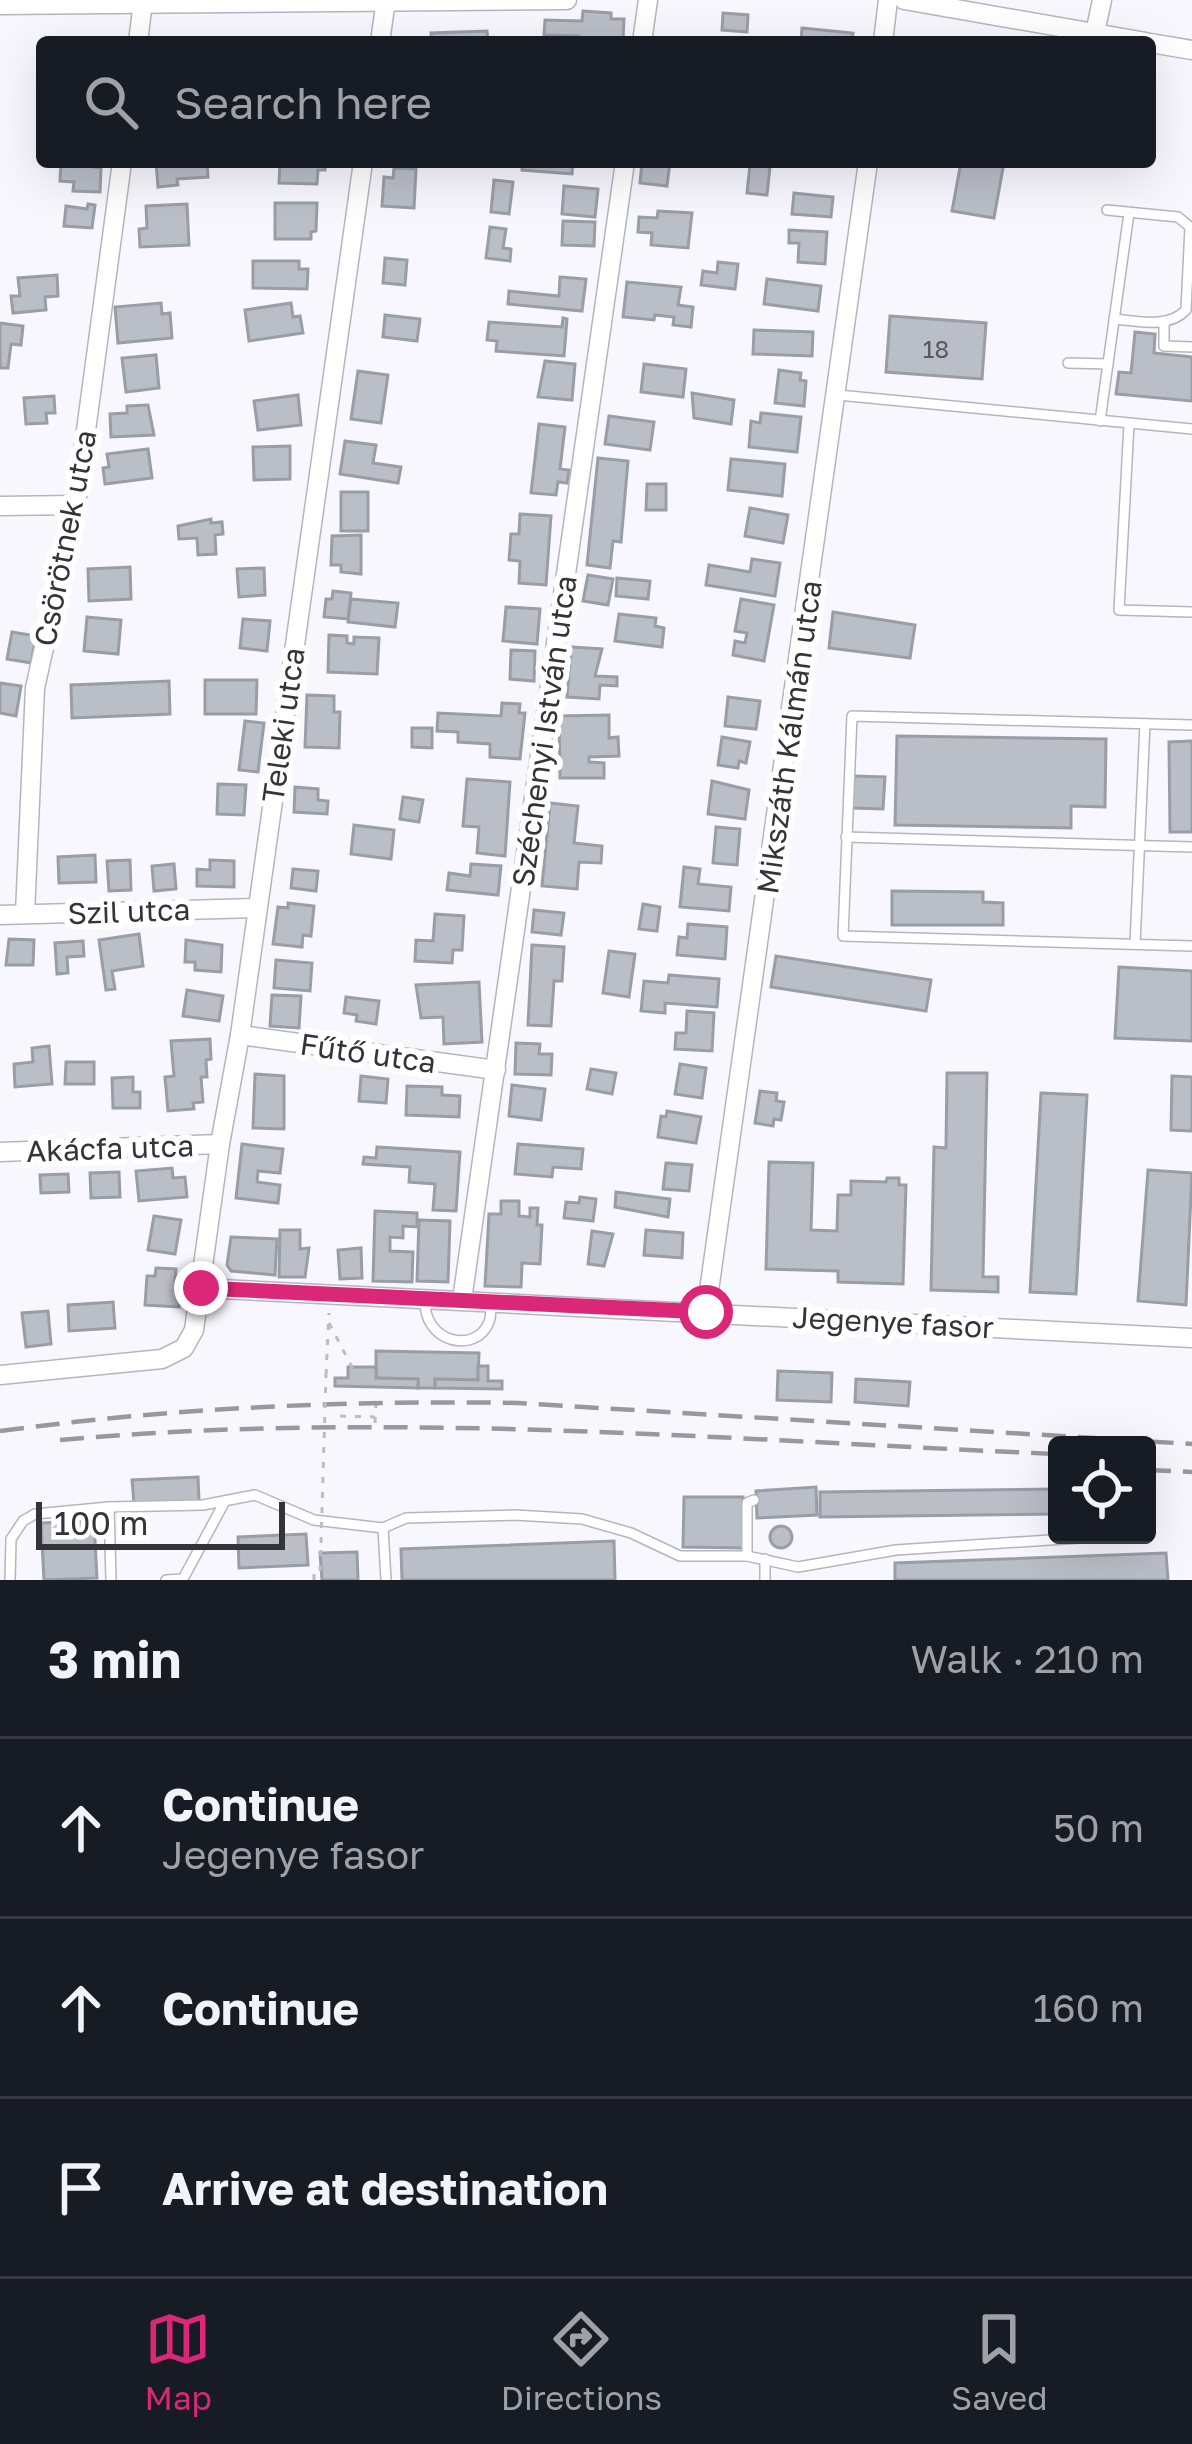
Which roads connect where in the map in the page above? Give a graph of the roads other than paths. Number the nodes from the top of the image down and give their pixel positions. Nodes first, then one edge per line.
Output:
1 (567, 0) edge
2 (648, 0) edge
3 (889, 0) edge
4 (904, 0) edge
5 (1102, 0) edge
6 (143, 2) edge
7 (386, 2) edge
8 (0, 5) edge
9 (1095, 33) junction
10 (139, 36) edge
11 (381, 36) edge
12 (643, 36) edge
13 (884, 36) edge
14 (1113, 36) edge
15 (1156, 43) edge
16 (1192, 50) edge
17 (121, 168) edge
18 (362, 168) edge
19 (624, 168) edge
20 (867, 168) edge
21 (1107, 210) dead end
22 (1129, 213) junction
23 (1114, 319) junction
24 (1164, 322) junction
25 (1192, 347) edge
26 (1067, 363) dead end
27 (1108, 364) junction
28 (838, 395) junction
29 (1100, 421) junction
30 (1129, 424) junction
31 (1192, 429) edge
32 (76, 505) junction
33 (0, 506) edge
34 (1192, 612) edge
35 (1145, 724) junction
36 (1192, 725) edge
37 (846, 837) junction
38 (1139, 846) junction
39 (1192, 848) edge
40 (257, 908) junction
41 (25, 914) junction
42 (0, 915) edge
43 (1135, 944) junction
44 (1192, 946) edge
45 (240, 1035) junction
46 (496, 1070) junction
47 (220, 1144) junction
48 (0, 1152) edge
49 (201, 1288) junction
50 (425, 1298) junction
51 (462, 1300) junction
52 (490, 1301) junction
53 (706, 1312) junction
54 (1192, 1337) edge
55 (0, 1375) edge
56 (754, 1500) dead end
57 (225, 1501) junction
58 (109, 1507) junction
59 (383, 1528) junction
60 (1048, 1539) edge
61 (747, 1556) junction
62 (765, 1559) junction
63 (10, 1580) edge
64 (111, 1580) edge
65 (166, 1580) edge
66 (386, 1580) edge
67 (765, 1580) edge

1 - 7 street
2 - 12 street
3 - 13 street
4 - 9 street
5 - 9 street
6 - 7 street
6 - 8 street
6 - 10 street
7 - 11 street
9 - 14 street
15 - 16 street
17 - 32 street, Csörötnek utca
18 - 40 street, Teleki utca
19 - 46 street, Széchenyi István utca
20 - 28 street, Mikszáth Kálmán utca
21 - 22 lane
22 - 23 lane
22 - 24 lane
23 - 24 lane
23 - 27 lane
24 - 25 lane
26 - 27 lane
27 - 29 lane
28 - 29 lane
28 - 53 street, Mikszáth Kálmán utca
29 - 30 lane
30 - 31 lane
30 - 34 lane
32 - 33 street
32 - 41 street, Csörötnek utca
35 - 36 lane
35 - 37 lane
35 - 38 lane
37 - 38 lane
37 - 43 lane
38 - 39 lane
38 - 43 lane
40 - 41 street, Szil utca
40 - 45 street, Teleki utca
41 - 42 street, Szil utca
43 - 44 lane
45 - 46 street, Fűtő utca
45 - 47 street, Teleki utca
46 - 51 street, Széchenyi István utca
47 - 48 street, Akácfa utca
47 - 49 street, Teleki utca
49 - 50 street, Jegenye fasor
49 - 55 street, Teleki utca
50 - 51 street, Jegenye fasor
50 - 52 lane
51 - 52 street, Jegenye fasor
52 - 53 street, Jegenye fasor
53 - 54 street, Jegenye fasor
56 - 61 lane
57 - 58 lane
57 - 59 lane
57 - 65 lane
58 - 63 lane
58 - 64 lane
59 - 61 lane
59 - 66 lane
60 - 62 lane
61 - 62 lane
62 - 67 lane

